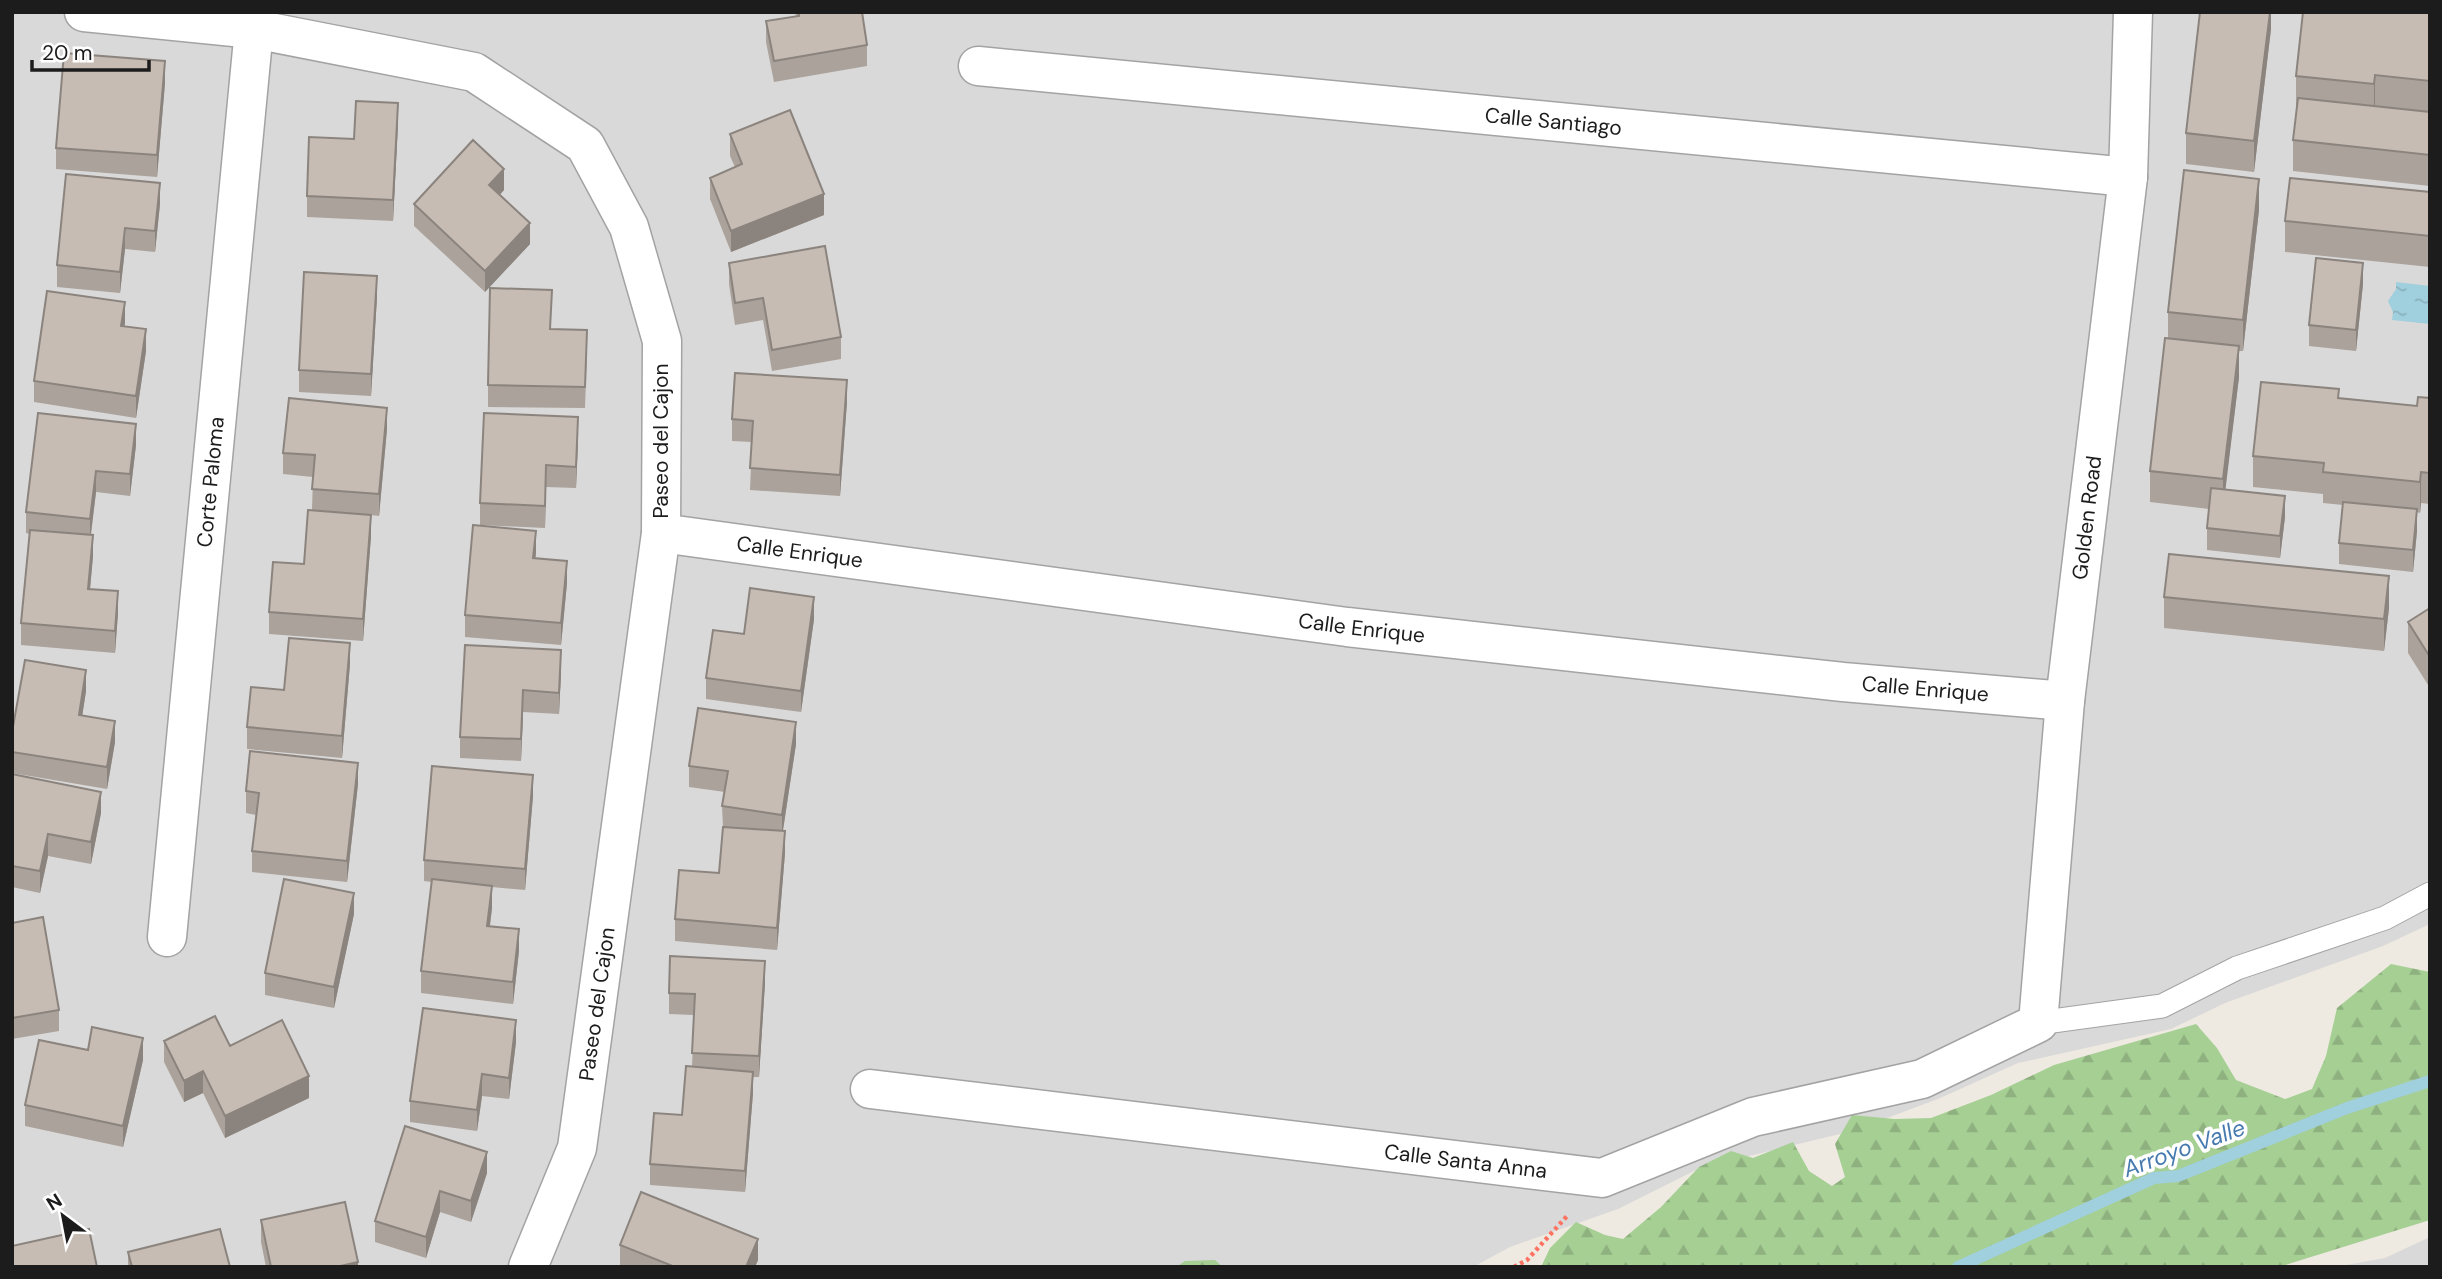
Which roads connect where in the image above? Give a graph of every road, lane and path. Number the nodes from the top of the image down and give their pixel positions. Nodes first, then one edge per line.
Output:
1 (83, 12) edge
2 (2133, 12) edge
3 (254, 29) junction
4 (978, 66) dead end
5 (2128, 177) junction
6 (661, 533) junction
7 (2065, 701) junction
8 (2430, 894) edge
9 (167, 937) dead end
10 (2038, 1023) junction
11 (870, 1089) dead end
12 (1602, 1178) junction
13 (528, 1267) edge
14 (1514, 1267) edge

1 - 3 street, Paseo del Cajon
2 - 5 street, Golden Road
3 - 6 street, Paseo del Cajon
3 - 9 street, Corte Paloma
4 - 5 street, Calle Santiago
5 - 7 street, Golden Road
6 - 7 street, Calle Enrique
6 - 13 street, Paseo del Cajon
7 - 10 street, Golden Road
8 - 10 lane
10 - 12 street, Calle Santa Anna
11 - 12 street, Calle Santa Anna
12 - 14 path

